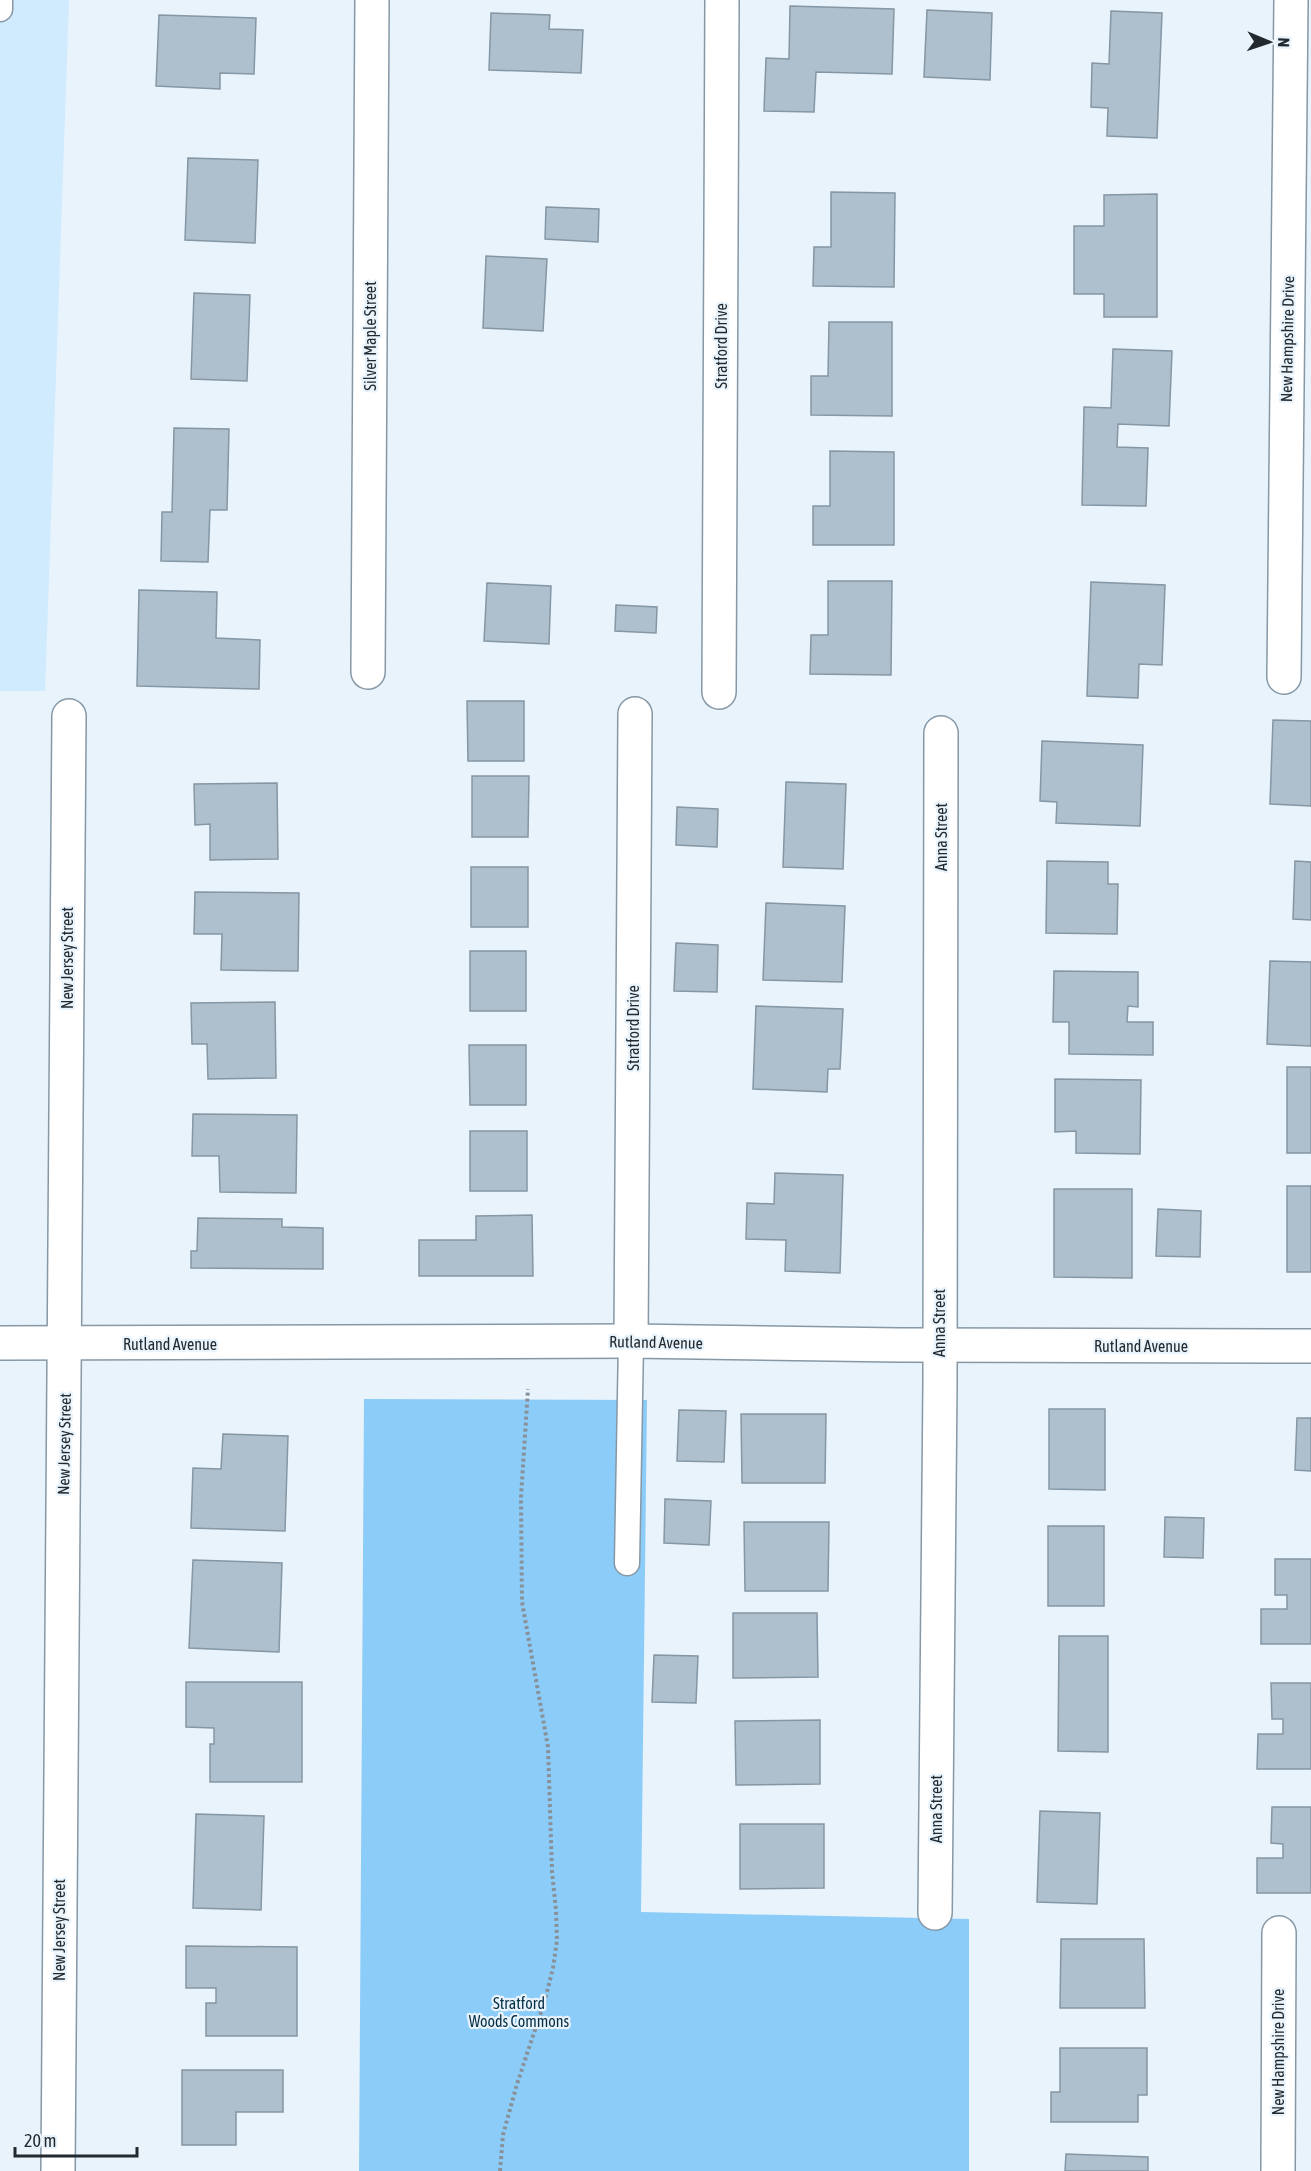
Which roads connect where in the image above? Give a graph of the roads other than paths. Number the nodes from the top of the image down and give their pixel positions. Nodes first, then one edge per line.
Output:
1 (0, 0) edge
2 (372, 0) edge
3 (722, 0) edge
4 (1291, 0) edge
5 (0, 9) edge
6 (368, 672) dead end
7 (1284, 677) dead end
8 (719, 692) dead end
9 (635, 714) dead end
10 (69, 716) dead end
11 (941, 733) dead end
12 (631, 1341) junction
13 (0, 1343) edge
14 (64, 1343) junction
15 (939, 1345) junction
16 (1311, 1346) edge
17 (627, 1563) dead end
18 (934, 1913) dead end
19 (1279, 1934) dead end
20 (58, 2171) edge
21 (1278, 2171) edge

1 - 5 lane
2 - 6 street, Silver Maple Street
3 - 8 street, Stratford Drive
4 - 7 street, New Hampshire Drive
9 - 12 street, Stratford Drive
10 - 14 street, New Jersey Street
11 - 15 street, Anna Street
12 - 14 street, Rutland Avenue
12 - 15 street, Rutland Avenue
12 - 17 lane
13 - 14 street, Rutland Avenue
14 - 20 street, New Jersey Street
15 - 16 street, Rutland Avenue
15 - 18 street, Anna Street
19 - 21 street, New Hampshire Drive

